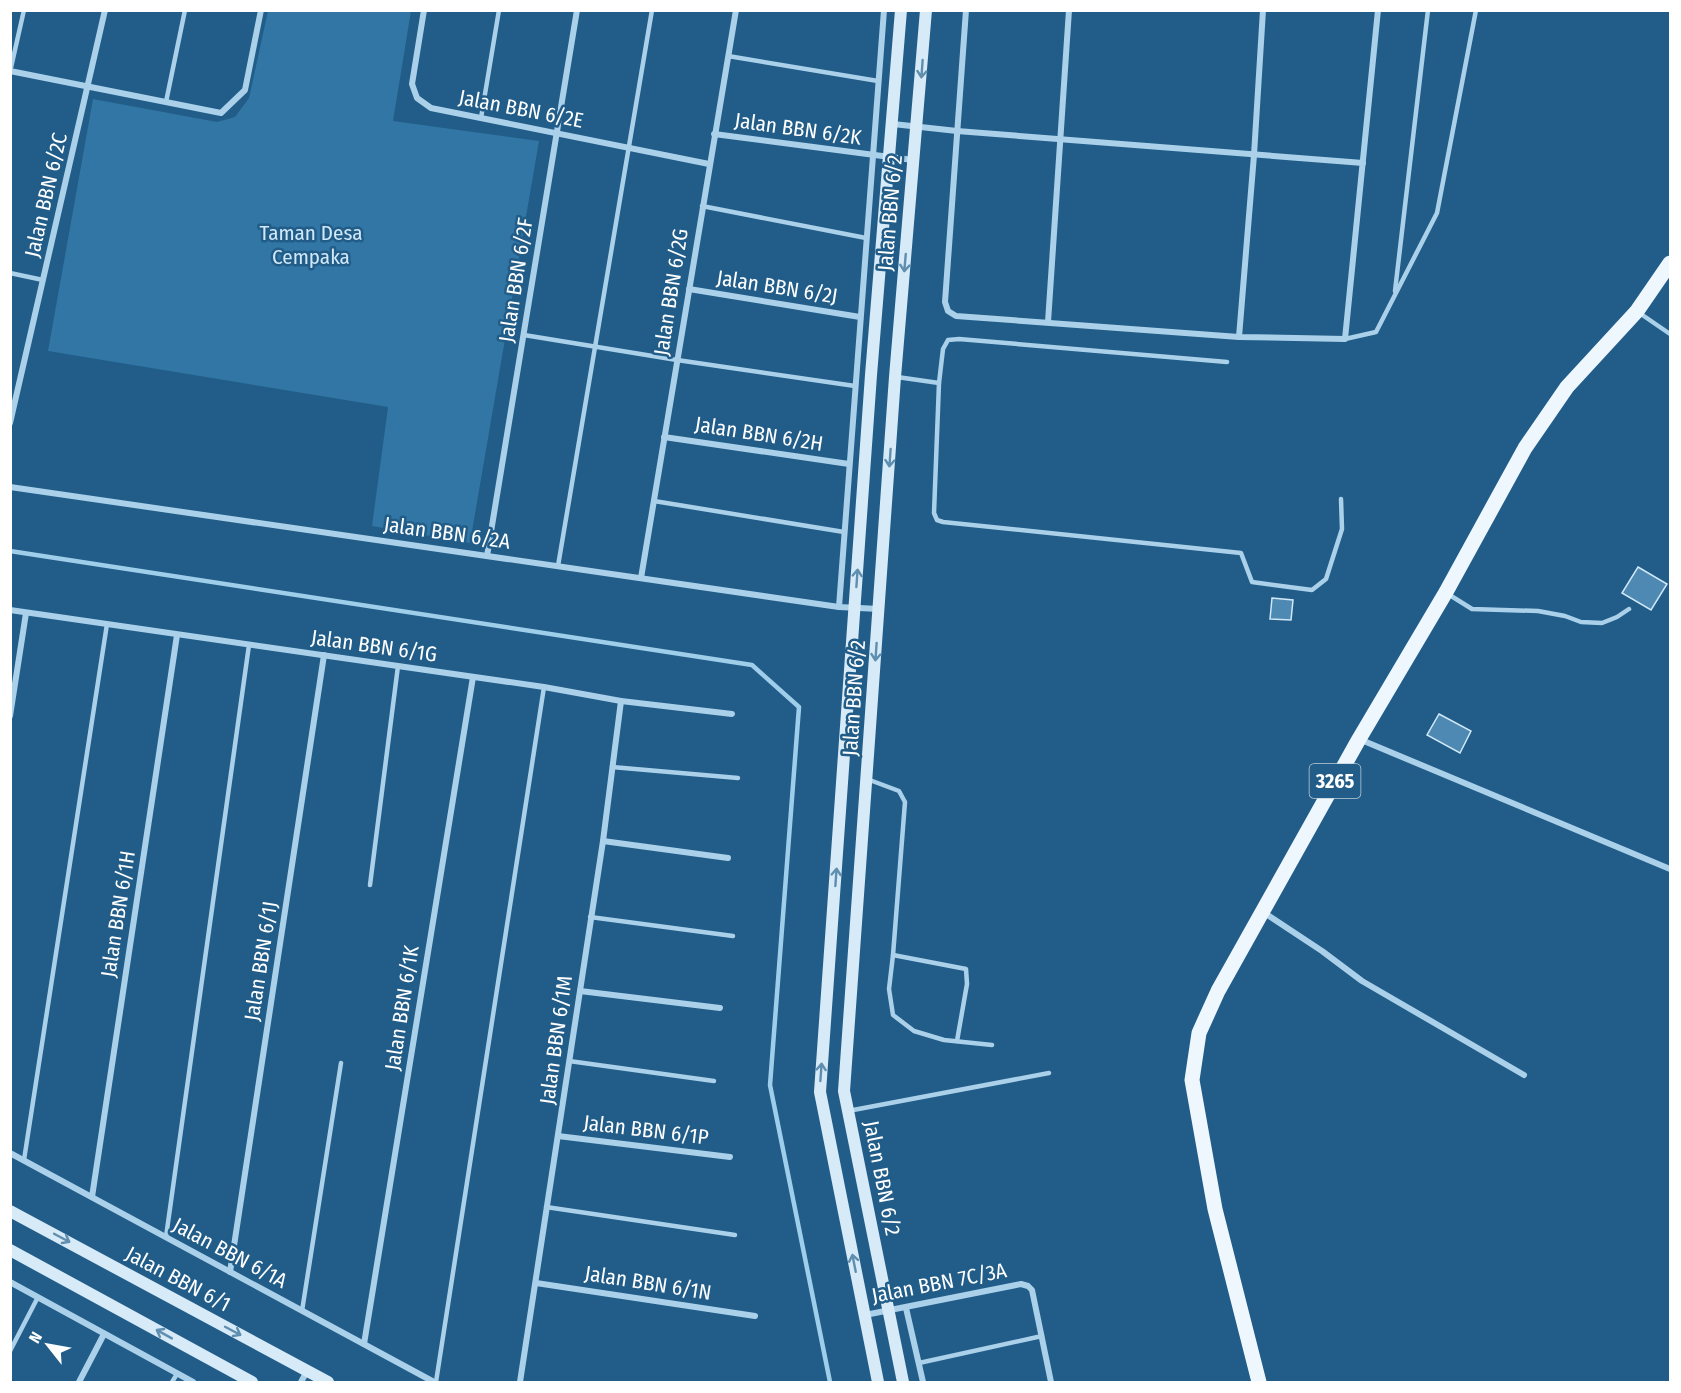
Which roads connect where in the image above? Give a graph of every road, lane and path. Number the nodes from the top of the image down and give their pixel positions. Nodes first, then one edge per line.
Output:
1 (24, 10) edge
2 (105, 10) edge
3 (185, 10) edge
4 (261, 10) edge
5 (424, 10) edge
6 (499, 10) edge
7 (577, 10) edge
8 (652, 10) edge
9 (735, 10) edge
10 (884, 10) edge
11 (901, 10) edge
12 (926, 10) edge
13 (966, 10) edge
14 (1069, 10) edge
15 (1263, 10) edge
16 (1378, 10) edge
17 (1428, 10) edge
18 (1476, 10) edge
19 (728, 56) junction
20 (11, 71) edge
21 (878, 81) junction
22 (88, 87) junction
23 (166, 102) junction
24 (481, 118) junction
25 (893, 124) junction
26 (917, 126) junction
27 (957, 131) junction
28 (557, 133) junction
29 (714, 134) junction
30 (1059, 139) junction
31 (628, 147) junction
32 (1254, 155) junction
33 (873, 156) junction
34 (890, 158) junction
35 (914, 160) junction
36 (1363, 163) junction
37 (709, 164) junction
38 (702, 206) junction
39 (866, 238) junction
40 (1671, 262) edge
41 (10, 273) edge
42 (43, 280) junction
43 (689, 289) junction
44 (1394, 296) junction
45 (1638, 312) junction
46 (860, 317) junction
47 (1048, 322) junction
48 (1671, 329) edge
49 (1664, 330) junction
50 (1671, 334) edge
51 (524, 335) junction
52 (1239, 337) junction
53 (1345, 339) junction
54 (595, 346) junction
55 (677, 360) junction
56 (1227, 362) dead end
57 (895, 377) junction
58 (939, 383) junction
59 (855, 386) junction
60 (10, 423) edge
61 (664, 437) junction
62 (849, 464) junction
63 (10, 487) edge
64 (1341, 499) dead end
65 (654, 501) junction
66 (844, 532) junction
67 (487, 556) junction
68 (558, 566) junction
69 (641, 578) junction
70 (1446, 592) junction
71 (839, 607) junction
72 (855, 607) junction
73 (880, 609) junction
74 (1629, 609) dead end
75 (10, 610) edge
76 (26, 613) junction
77 (107, 624) junction
78 (177, 635) junction
79 (249, 645) junction
80 (324, 656) junction
81 (398, 666) junction
82 (14, 674) edge
83 (473, 677) junction
84 (544, 687) junction
85 (621, 701) junction
86 (732, 714) dead end
87 (10, 716) edge
88 (1359, 739) junction
89 (612, 767) junction
90 (738, 778) dead end
91 (867, 779) junction
92 (603, 841) junction
93 (728, 858) dead end
94 (1671, 868) edge
95 (370, 885) dead end
96 (1262, 912) junction
97 (590, 917) junction
98 (733, 936) dead end
99 (893, 955) junction
100 (580, 991) junction
101 (720, 1008) dead end
102 (957, 1041) junction
103 (992, 1045) dead end
104 (569, 1061) junction
105 (341, 1063) dead end
106 (1048, 1073) dead end
107 (1524, 1075) dead end
108 (714, 1081) dead end
109 (848, 1111) junction
110 (558, 1136) junction
111 (10, 1153) edge
112 (730, 1157) dead end
113 (24, 1160) junction
114 (92, 1197) junction
115 (546, 1207) junction
116 (10, 1211) edge
117 (735, 1235) dead end
118 (166, 1237) junction
119 (10, 1250) edge
120 (230, 1272) junction
121 (10, 1282) edge
122 (536, 1283) junction
123 (38, 1297) junction
124 (906, 1308) junction
125 (888, 1309) junction
126 (302, 1311) junction
127 (864, 1315) junction
128 (754, 1316) dead end
129 (105, 1334) junction
130 (1042, 1336) junction
131 (364, 1344) junction
132 (10, 1351) edge
133 (919, 1363) junction
134 (177, 1374) junction
135 (304, 1377) edge
136 (249, 1382) edge
137 (79, 1383) edge
138 (172, 1383) edge
139 (193, 1383) edge
140 (328, 1383) edge
141 (435, 1383) edge
142 (520, 1383) edge
143 (878, 1383) edge
144 (903, 1383) edge
145 (923, 1383) edge
146 (1051, 1383) edge
147 (1259, 1383) edge

1 - 20 lane
2 - 22 street, Jalan BBN 6/2C
3 - 23 lane
4 - 23 street
5 - 24 street, Jalan BBN 6/2E
6 - 24 lane
7 - 28 street, Jalan BBN 6/2F
8 - 31 lane
9 - 19 street, Jalan BBN 6/2G
10 - 21 street
11 - 25 street, Jalan BBN 6/2
12 -> 26 street, Jalan BBN 6/2
13 - 27 street
14 - 30 street
15 - 32 street
16 - 36 street
17 - 44 lane
18 - 44 lane
19 - 21 lane
19 - 29 street, Jalan BBN 6/2G
20 - 22 street
21 - 33 street
22 - 23 street
22 - 42 street, Jalan BBN 6/2C
24 - 28 street, Jalan BBN 6/2E
25 - 26 street
25 - 34 street, Jalan BBN 6/2
26 - 27 street
26 - 35 street, Jalan BBN 6/2
27 - 30 street
27 - 47 street
28 - 31 street, Jalan BBN 6/2E
28 - 51 street, Jalan BBN 6/2F
29 - 33 street, Jalan BBN 6/2K
29 - 37 street, Jalan BBN 6/2G
30 - 32 street
30 - 47 street
31 - 37 street, Jalan BBN 6/2E
31 - 54 lane
32 - 36 street
32 - 52 street
33 - 34 street, Jalan BBN 6/2K
33 - 39 street
34 - 35 street, Jalan BBN 6/2K
72 -> 34 street, Jalan BBN 6/2
35 -> 57 street, Jalan BBN 6/2
36 - 53 street
37 - 38 street, Jalan BBN 6/2G
38 - 39 lane
38 - 43 street, Jalan BBN 6/2G
39 - 46 street
40 - 45 main road, 3265
41 - 42 lane
42 - 60 street, Jalan BBN 6/2C
43 - 46 street, Jalan BBN 6/2J
43 - 55 street, Jalan BBN 6/2G
44 - 53 lane
45 - 49 lane
45 - 70 main road, 3265
46 - 59 street
47 - 52 street
48 - 49 lane
49 - 50 lane
51 - 54 lane
51 - 67 street, Jalan BBN 6/2F
52 - 53 street
54 - 55 lane
54 - 68 lane
55 - 59 lane
55 - 61 street, Jalan BBN 6/2G
56 - 58 lane
57 - 58 lane
57 -> 73 street, Jalan BBN 6/2
58 - 64 lane
59 - 62 street
61 - 62 street, Jalan BBN 6/2H
61 - 65 street, Jalan BBN 6/2G
62 - 66 street
63 - 67 street, Jalan BBN 6/2A
65 - 66 lane
65 - 69 street, Jalan BBN 6/2G
66 - 71 street
67 - 68 street, Jalan BBN 6/2A
68 - 69 street, Jalan BBN 6/2A
69 - 71 street, Jalan BBN 6/2A
70 - 74 lane
70 - 88 main road, 3265
71 - 72 street, Jalan BBN 6/2A
72 - 73 street, Jalan BBN 6/2A
127 -> 72 street, Jalan BBN 6/2
73 -> 91 street, Jalan BBN 6/2
75 - 76 street, Jalan BBN 6/1G
76 - 77 street, Jalan BBN 6/1G
76 - 82 street
77 - 78 street, Jalan BBN 6/1G
77 - 113 lane
78 - 79 street, Jalan BBN 6/1G
78 - 114 street, Jalan BBN 6/1H
79 - 80 street, Jalan BBN 6/1G
79 - 118 lane
80 - 81 street, Jalan BBN 6/1G
80 - 120 street, Jalan BBN 6/1J
81 - 83 street, Jalan BBN 6/1G
81 - 95 lane
82 - 87 street
83 - 84 street, Jalan BBN 6/1G
83 - 131 street, Jalan BBN 6/1K
84 - 85 street, Jalan BBN 6/1G
84 - 141 lane
85 - 86 street, Jalan BBN 6/1G
85 - 89 street, Jalan BBN 6/1M
88 - 94 street
88 - 96 main road, 3265
89 - 90 lane
89 - 92 street, Jalan BBN 6/1M
91 - 99 lane
91 - 109 street, Jalan BBN 6/2
92 - 93 street
92 - 97 street, Jalan BBN 6/1M
96 - 107 street
96 - 147 main road, 3265
97 - 98 lane
97 - 100 street, Jalan BBN 6/1M
99 - 102 lane
99 - 102 lane
100 - 101 street
100 - 104 street, Jalan BBN 6/1M
102 - 103 lane
104 - 108 lane
104 - 110 street, Jalan BBN 6/1M
105 - 126 lane
106 - 109 lane
109 - 125 street, Jalan BBN 6/2
110 - 112 street, Jalan BBN 6/1P
110 - 115 street, Jalan BBN 6/1M
111 - 113 street, Jalan BBN 6/1A
113 - 114 street, Jalan BBN 6/1A
114 - 118 street, Jalan BBN 6/1A
115 - 117 lane
115 - 122 street, Jalan BBN 6/1M
116 -> 135 street, Jalan BBN 6/1
118 - 120 street, Jalan BBN 6/1A
136 -> 119 street
120 - 126 street, Jalan BBN 6/1A
121 - 123 street
122 - 128 street, Jalan BBN 6/1N
122 - 142 street, Jalan BBN 6/1M
123 - 129 street
123 - 132 lane
124 - 125 street, Jalan BBN 7C/3A
124 - 130 street, Jalan BBN 7C/3A
124 - 133 street
125 - 127 street, Jalan BBN 7C/3A
125 - 144 street, Jalan BBN 6/2
126 - 131 street, Jalan BBN 6/1A
127 - 143 street, Jalan BBN 6/2
129 - 134 street
129 - 137 street
130 - 133 lane
130 - 146 street, Jalan BBN 7C/3A
131 - 141 street, Jalan BBN 6/1A
133 - 145 street
134 - 138 lane
134 - 139 street
135 - 140 street, Jalan BBN 6/1

